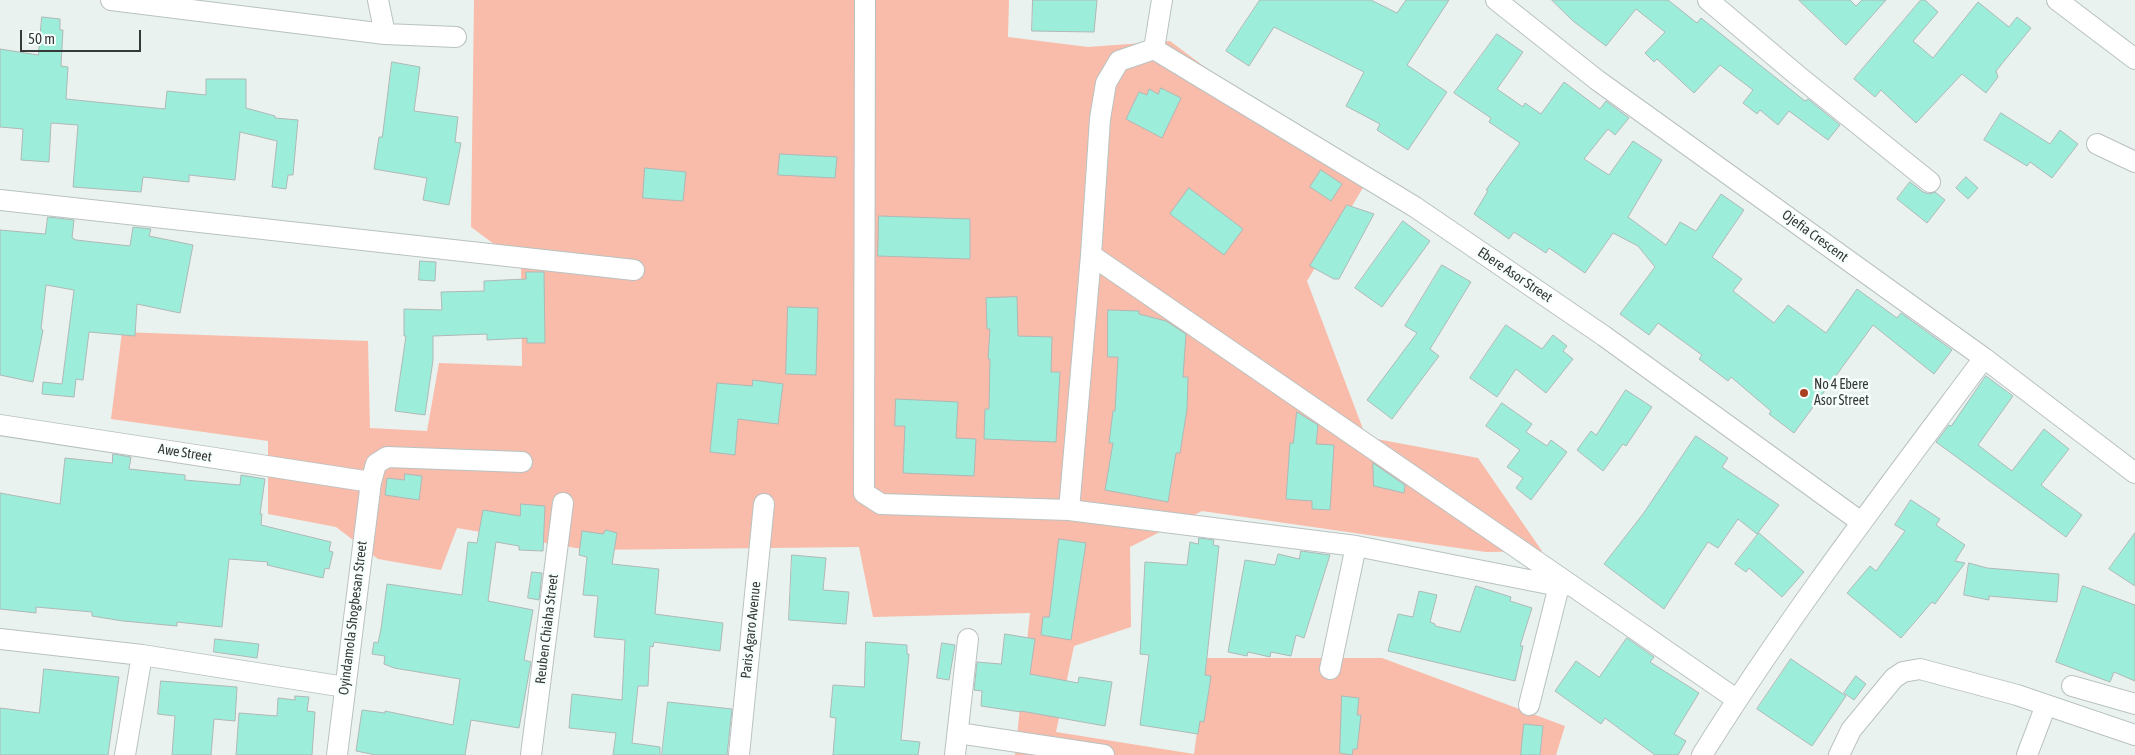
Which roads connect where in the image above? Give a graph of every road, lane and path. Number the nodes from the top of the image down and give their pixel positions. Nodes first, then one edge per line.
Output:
1 (111, 0) edge
2 (378, 0) edge
3 (865, 0) edge
4 (1162, 0) edge
5 (1496, 0) edge
6 (1708, 0) edge
7 (2057, 0) edge
8 (385, 34) junction
9 (456, 37) dead end
10 (1154, 49) junction
11 (2135, 59) edge
12 (2097, 144) dead end
13 (2135, 162) edge
14 (1930, 182) dead end
15 (0, 200) edge
16 (1091, 255) junction
17 (634, 270) dead end
18 (1984, 358) junction
19 (0, 425) edge
20 (522, 462) dead end
21 (2135, 473) edge
22 (370, 482) junction
23 (563, 503) dead end
24 (764, 504) dead end
25 (1069, 510) junction
26 (1861, 522) junction
27 (1356, 546) junction
28 (1565, 586) junction
29 (0, 639) edge
30 (968, 639) dead end
31 (142, 655) junction
32 (1330, 669) dead end
33 (345, 686) junction
34 (2072, 686) dead end
35 (1736, 699) junction
36 (2135, 704) edge
37 (1529, 705) dead end
38 (2046, 705) junction
39 (958, 733) junction
40 (2135, 735) edge
41 (125, 755) edge
42 (338, 755) edge
43 (531, 755) edge
44 (739, 755) edge
45 (955, 755) edge
46 (1104, 755) edge
47 (1702, 755) edge
48 (1839, 755) edge
49 (2027, 755) edge

1 - 8 street
2 - 8 street
3 - 25 street
4 - 10 street
5 - 18 street, Ojefia Crescent
6 - 14 street
7 - 11 street
8 - 9 street
10 - 16 street
10 - 26 street, Ebere Asor Street
12 - 13 street
15 - 17 street
16 - 25 street
16 - 28 street
18 - 21 street, Ojefia Crescent
18 - 26 street
19 - 22 street, Awe Street
20 - 22 street
22 - 33 street, Oyindamola Shogbesan Street
23 - 43 street, Reuben Chiaha Street
24 - 44 street, Paris Agaro Avenue
25 - 27 street
26 - 35 street
27 - 28 street
27 - 32 street
28 - 35 street
28 - 37 street
29 - 31 street
30 - 39 street
31 - 33 street
31 - 41 street
33 - 42 street, Oyindamola Shogbesan Street
34 - 36 street
35 - 47 street
38 - 40 street
38 - 48 street
38 - 49 street
39 - 45 street
39 - 46 street

